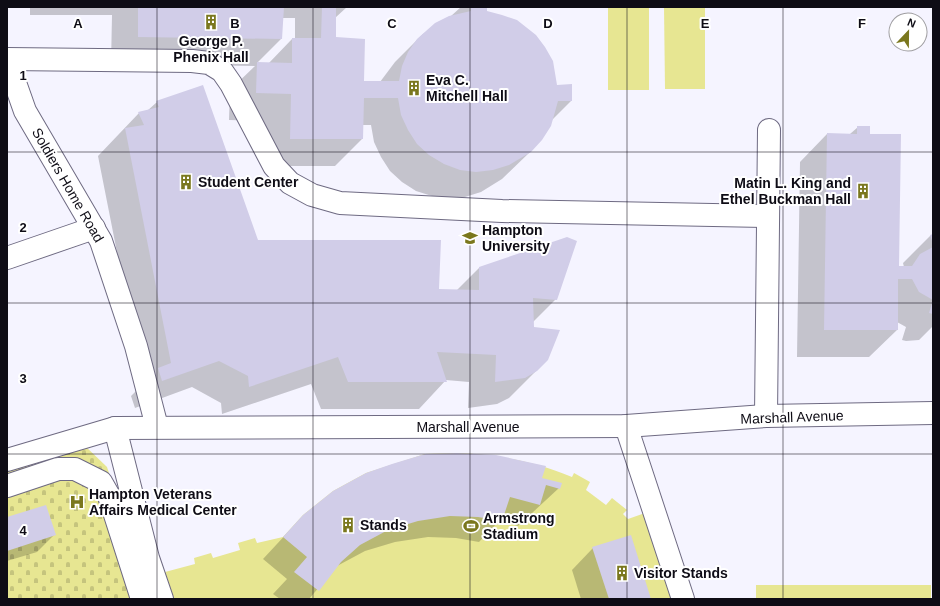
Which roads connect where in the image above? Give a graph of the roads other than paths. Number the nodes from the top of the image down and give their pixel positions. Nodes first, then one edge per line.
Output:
1 (7, 60) edge
2 (16, 115) edge
3 (769, 130) dead end
4 (768, 216) junction
5 (94, 228) junction
6 (7, 258) edge
7 (933, 414) edge
8 (766, 416) junction
9 (626, 426) junction
10 (157, 427) junction
11 (115, 428) junction
12 (7, 460) edge
13 (7, 486) edge
14 (142, 599) edge
15 (162, 599) edge
16 (683, 599) edge

1 - 2 street, Soldiers Home Road
1 - 4 street
2 - 5 street, Soldiers Home Road
3 - 4 street
4 - 8 street
5 - 6 street
5 - 10 street, Soldiers Home Road
7 - 8 street, Marshall Avenue
8 - 9 street, Marshall Avenue
9 - 10 street, Marshall Avenue
9 - 16 street
10 - 11 street, Marshall Avenue
11 - 12 street, Marshall Avenue
11 - 15 street
13 - 14 street

